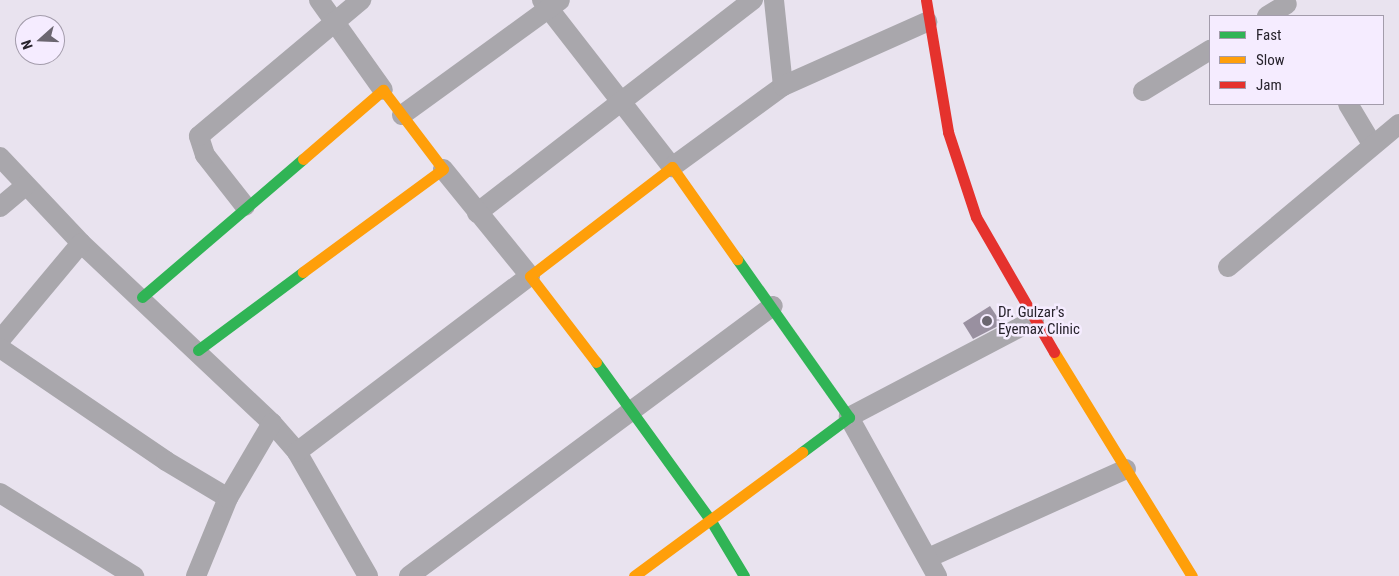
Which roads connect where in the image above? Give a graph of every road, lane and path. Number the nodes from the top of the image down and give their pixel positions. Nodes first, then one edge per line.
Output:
1 (319, 0) edge
2 (361, 0) edge
3 (753, 0) edge
4 (774, 0) edge
5 (926, 0) edge
6 (550, 3) edge
7 (1288, 7) edge
8 (1269, 15) edge
9 (334, 20) junction
10 (927, 22) junction
11 (1209, 51) edge
12 (784, 86) junction
13 (383, 90) junction
14 (1142, 90) dead end
15 (620, 100) junction
16 (1349, 105) edge
17 (402, 115) junction
18 (1399, 124) edge
19 (1372, 144) junction
20 (0, 157) edge
21 (672, 167) junction
22 (442, 169) junction
23 (25, 186) junction
24 (245, 206) junction
25 (0, 207) edge
26 (477, 214) junction
27 (81, 243) junction
28 (1228, 267) dead end
29 (530, 276) junction
30 (142, 297) junction
31 (773, 306) junction
32 (1034, 320) junction
33 (0, 340) edge
34 (0, 348) edge
35 (198, 350) junction
36 (634, 411) junction
37 (849, 417) junction
38 (272, 422) junction
39 (297, 452) junction
40 (1126, 469) junction
41 (0, 493) edge
42 (228, 498) junction
43 (711, 520) junction
44 (933, 567) edge
45 (134, 576) edge
46 (196, 576) edge
47 (368, 576) edge
48 (410, 576) edge
49 (634, 576) edge
50 (744, 576) edge
51 (1192, 576) edge

1 - 9 street
2 - 9 street
3 - 15 street
4 - 12 street
5 - 10 street
6 - 15 street
6 - 17 street
7 - 8 street
9 - 13 street
9 - 24 street
10 - 12 street
10 - 32 street
11 - 14 street
12 - 21 street
13 - 17 street
13 - 24 street
15 - 21 street
15 - 26 street
16 - 19 street
17 - 22 street
18 - 19 street
19 - 28 street
20 - 23 street
21 - 29 street
21 - 31 street
22 - 26 street
22 - 35 street
23 - 25 street
23 - 27 street
24 - 30 street
26 - 29 street
27 - 30 street
27 - 33 street
29 - 36 street
29 - 39 street
30 - 35 street
31 - 36 street
31 - 37 street
32 - 37 street
32 - 40 street
34 - 42 street
35 - 38 street
36 - 43 street
36 - 48 street
37 - 43 street
37 - 44 street
38 - 39 street
38 - 42 street
39 - 47 street
40 - 44 street
40 - 51 street
41 - 45 street
42 - 46 street
43 - 49 street
43 - 50 street

